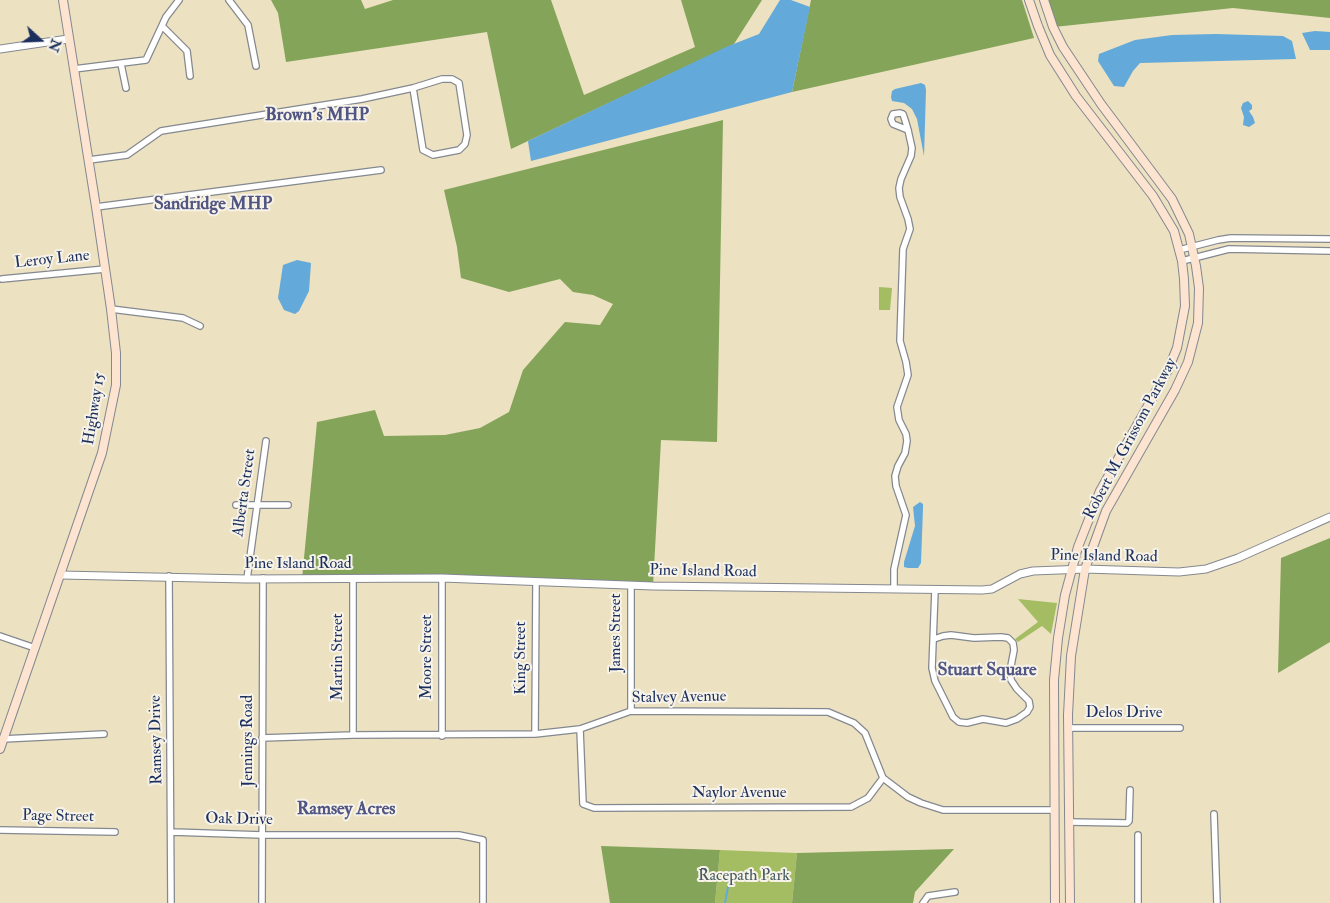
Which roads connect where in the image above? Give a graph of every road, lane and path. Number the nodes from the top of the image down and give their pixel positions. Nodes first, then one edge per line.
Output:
1 (63, 0) edge
2 (179, 0) edge
3 (230, 0) edge
4 (1029, 0) edge
5 (1044, 0) edge
6 (162, 26) junction
7 (68, 39) junction
8 (0, 49) edge
9 (121, 64) junction
10 (256, 66) dead end
11 (74, 69) junction
12 (190, 76) dead end
13 (126, 88) dead end
14 (413, 88) junction
15 (908, 130) dead end
16 (89, 160) junction
17 (381, 170) dead end
18 (96, 207) junction
19 (1262, 239) junction
20 (1330, 240) edge
21 (1192, 246) junction
22 (1179, 250) junction
23 (1262, 250) junction
24 (1330, 251) edge
25 (1195, 257) junction
26 (1182, 261) junction
27 (105, 269) junction
28 (2, 279) dead end
29 (110, 309) junction
30 (200, 326) dead end
31 (266, 440) dead end
32 (257, 504) junction
33 (236, 505) dead end
34 (288, 505) dead end
35 (1330, 517) edge
36 (1071, 569) junction
37 (1085, 569) junction
38 (61, 575) junction
39 (169, 576) junction
40 (263, 578) junction
41 (354, 578) junction
42 (442, 578) junction
43 (247, 579) junction
44 (536, 582) junction
45 (631, 584) junction
46 (894, 588) junction
47 (935, 590) junction
48 (0, 636) edge
49 (934, 639) junction
50 (34, 648) junction
51 (1054, 680) junction
52 (1069, 684) junction
53 (631, 711) junction
54 (1068, 728) junction
55 (1180, 728) dead end
56 (580, 729) junction
57 (104, 734) dead end
58 (535, 734) junction
59 (353, 735) junction
60 (442, 736) junction
61 (262, 738) junction
62 (3, 739) junction
63 (0, 749) edge
64 (884, 778) junction
65 (1130, 790) dead end
66 (1054, 810) junction
67 (1214, 814) dead end
68 (1070, 822) junction
69 (0, 830) edge
70 (115, 832) dead end
71 (172, 832) junction
72 (262, 835) junction
73 (1138, 835) dead end
74 (955, 892) dead end
75 (171, 903) edge
76 (262, 903) edge
77 (483, 903) edge
78 (923, 903) edge
79 (1055, 903) edge
80 (1070, 903) edge
81 (1138, 903) edge
82 (1217, 903) edge

1 - 7 main road, Highway 15
2 - 6 street
3 - 10 street
4 - 22 main road, Robert M. Grissom Parkway
5 - 21 main road, Robert M. Grissom Parkway
6 - 9 street
6 - 12 street
7 - 8 street
7 - 11 main road, Highway 15
9 - 11 street
9 - 13 street
11 - 16 main road, Highway 15
14 - 14 street
14 - 16 street
15 - 46 street
16 - 18 main road, Highway 15
17 - 18 street
18 - 27 main road, Highway 15
19 - 20 street
19 - 21 street
19 - 23 street
21 - 22 street
21 - 25 main road, Robert M. Grissom Parkway
22 - 26 main road, Robert M. Grissom Parkway
23 - 24 street
23 - 25 street
25 - 26 street
25 - 37 main road, Robert M. Grissom Parkway
26 - 36 main road, Robert M. Grissom Parkway
27 - 28 street, Leroy Lane
27 - 29 main road, Highway 15
29 - 30 street
29 - 38 main road, Highway 15
31 - 32 street, Alberta Street
32 - 33 street
32 - 34 street
32 - 43 street, Alberta Street
35 - 37 street, Pine Island Road
36 - 37 street, Pine Island Road
36 - 47 street, Pine Island Road
36 - 51 main road, Robert M. Grissom Parkway
37 - 52 main road, Robert M. Grissom Parkway
38 - 39 street, Pine Island Road
38 - 50 main road, Highway 15
39 - 43 street, Pine Island Road
39 - 71 street, Ramsey Drive
40 - 41 street, Pine Island Road
40 - 43 street, Pine Island Road
40 - 61 street, Jennings Road
41 - 42 street, Pine Island Road
41 - 59 street, Martin Street
42 - 44 street, Pine Island Road
42 - 60 street, Moore Street
44 - 45 street, Pine Island Road
44 - 58 street, King Street
45 - 46 street, Pine Island Road
45 - 53 street, James Street
46 - 47 street, Pine Island Road
47 - 49 street
48 - 50 street
49 - 49 street
50 - 62 main road, Highway 15
51 - 52 main road
51 - 66 main road, Robert M. Grissom Parkway
52 - 54 main road, Robert M. Grissom Parkway
53 - 56 street, Stalvey Avenue
53 - 64 street, Stalvey Avenue
54 - 55 street, Delos Drive
54 - 68 main road, Robert M. Grissom Parkway
56 - 58 street, Stalvey Avenue
56 - 64 street, Naylor Avenue
57 - 62 street
58 - 60 street, Stalvey Avenue
59 - 60 street, Stalvey Avenue
59 - 61 street, Stalvey Avenue
61 - 72 street, Jennings Road
62 - 63 main road, Highway 15
64 - 66 street, Stalvey Avenue
65 - 68 street
66 - 79 main road, Robert M. Grissom Parkway
67 - 82 street
68 - 80 main road, Robert M. Grissom Parkway
69 - 70 street, Page Street
71 - 72 street, Oak Drive
71 - 75 street, Ramsey Drive
72 - 76 street, Jennings Road
72 - 77 street, Oak Drive
73 - 81 street
74 - 78 street

